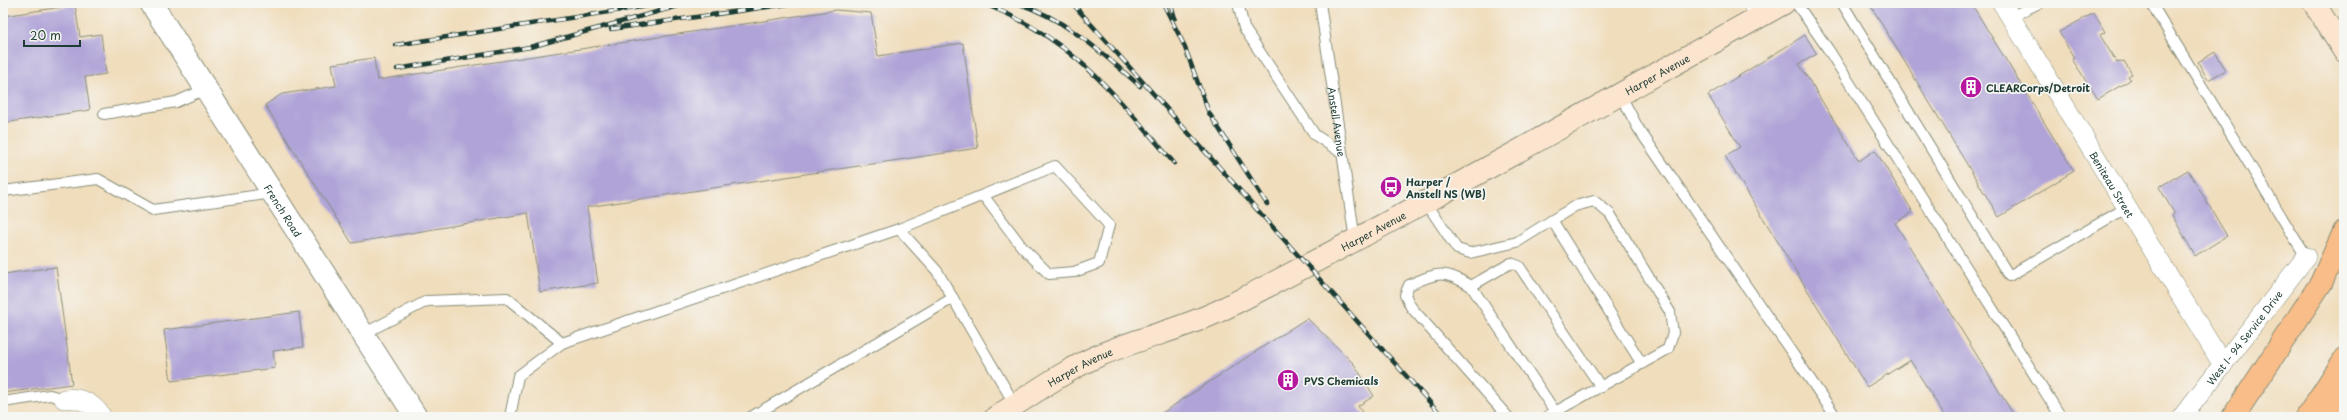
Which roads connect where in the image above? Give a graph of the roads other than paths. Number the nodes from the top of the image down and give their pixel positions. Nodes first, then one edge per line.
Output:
1 (151, 3) edge
2 (1238, 3) edge
3 (1320, 3) edge
4 (1784, 3) edge
5 (1796, 3) edge
6 (1842, 3) edge
7 (2038, 3) edge
8 (2151, 3) edge
9 (2314, 3) edge
10 (2007, 10) edge
11 (1755, 11) edge
12 (2344, 52) edge
13 (206, 89) junction
14 (1620, 94) junction
15 (104, 114) dead end
16 (1342, 153) junction
17 (3, 191) edge
18 (273, 194) junction
19 (982, 195) junction
20 (1425, 201) junction
21 (2126, 208) junction
22 (1552, 220) junction
23 (898, 229) junction
24 (2344, 232) edge
25 (1355, 240) junction
26 (2306, 257) joint
27 (1471, 286) junction
28 (953, 298) junction
29 (363, 334) junction
30 (562, 343) junction
31 (2344, 360) edge
32 (1642, 364) junction
33 (2223, 365) junction
34 (1601, 387) junction
35 (2344, 390) edge
36 (64, 399) joint
37 (3, 402) edge
38 (1020, 411) edge
39 (1556, 412) junction
40 (102, 417) edge
41 (416, 417) edge
42 (510, 417) edge
43 (751, 417) edge
44 (996, 417) edge
45 (1508, 417) edge
46 (1546, 417) edge
47 (1836, 417) edge
48 (2061, 417) edge
49 (2182, 417) edge
50 (2233, 417) edge
51 (2307, 417) edge
52 (2321, 417) edge

1 - 13 street, French Road
2 - 16 lane
3 - 16 lane, Anstell Avenue
4 - 11 main road, Harper Avenue
5 - 48 lane
6 - 21 lane
7 - 10 lane
8 - 26 lane
9 - 12 main road
10 - 21 street, Beniteau Street
11 - 14 main road, Harper Avenue
13 - 15 lane
13 - 18 street, French Road
14 - 20 main road, Harper Avenue
14 - 47 lane
16 - 25 lane, Anstell Avenue
17 - 18 lane
18 - 29 street, French Road
19 - 19 lane
19 - 23 lane
20 - 22 lane
20 - 25 main road, Harper Avenue
21 - 33 street, Beniteau Street
22 - 32 lane
22 - 32 lane
23 - 28 lane
23 - 30 lane
24 - 50 highway
25 - 38 main road, Harper Avenue
26 - 33 street, West I- 94 Service Drive
27 - 34 lane
27 - 39 lane
27 - 45 lane
28 - 38 lane
28 - 43 lane
29 - 30 lane
29 - 41 street, French Road
30 - 42 lane
31 - 51 highway
32 - 34 lane
33 - 49 street, West I- 94 Service Drive
34 - 39 lane
35 - 52 highway
36 - 37 lane
36 - 40 street
38 - 44 main road, Harper Avenue
39 - 46 lane

